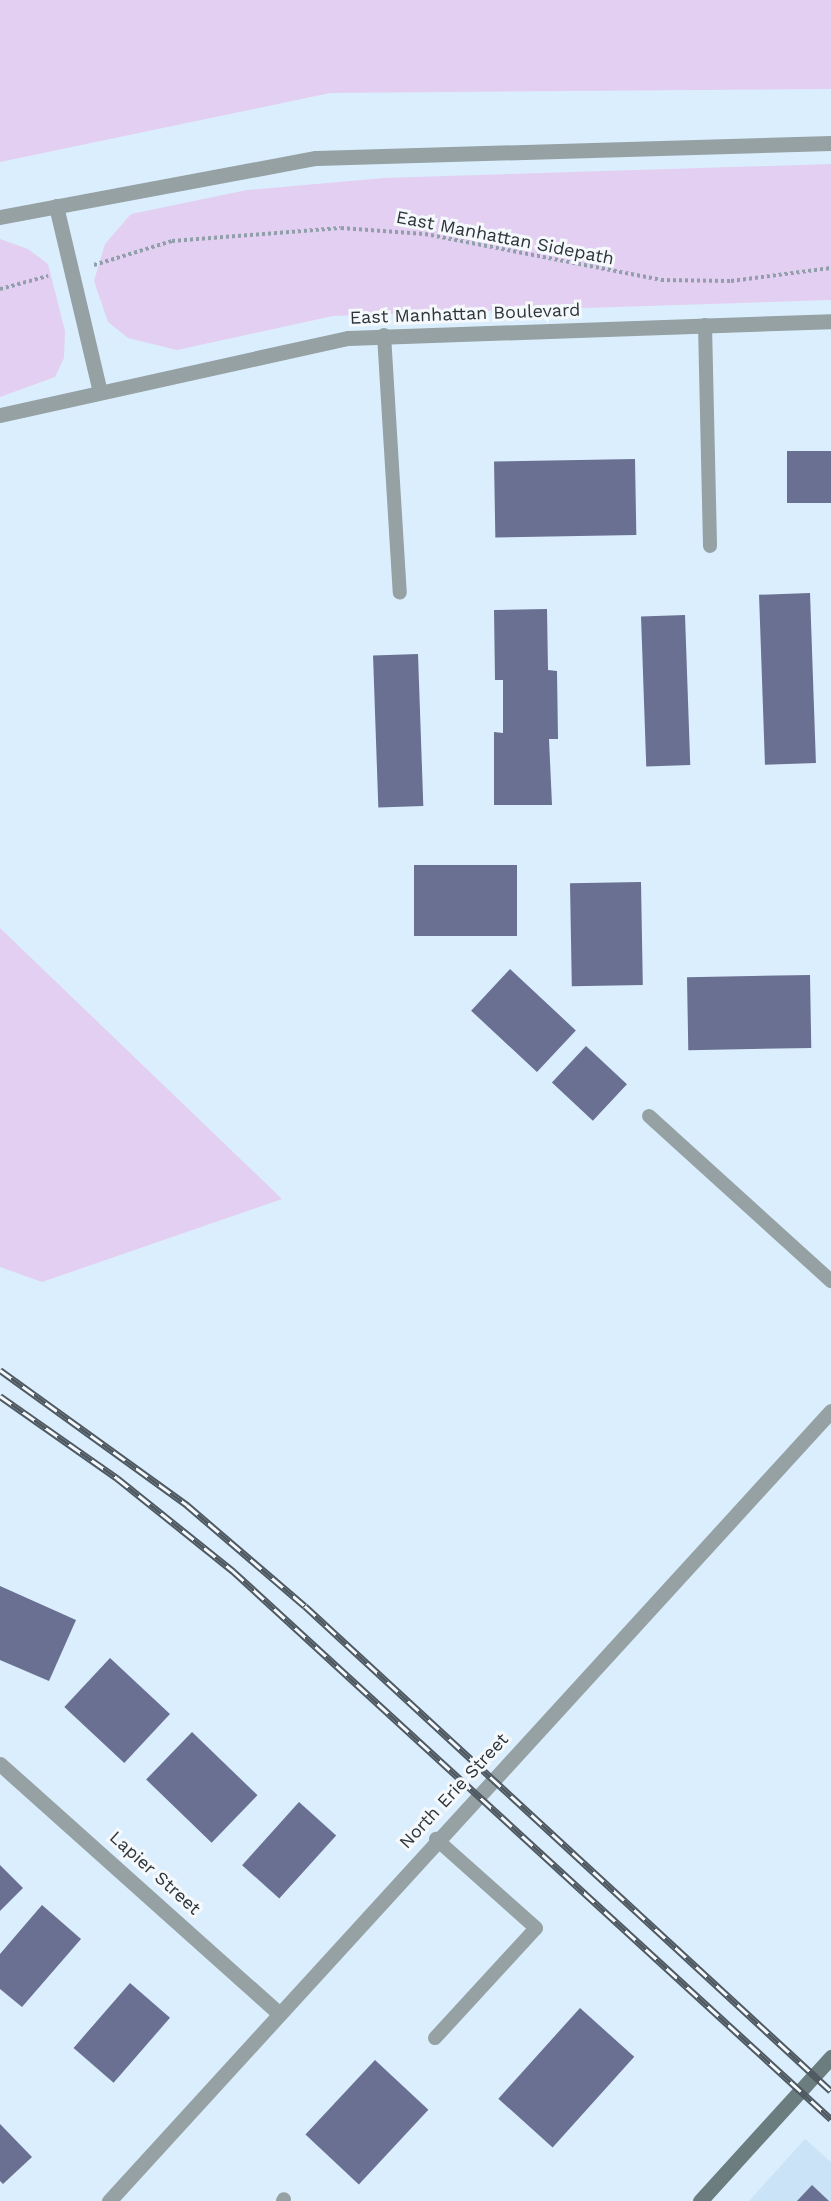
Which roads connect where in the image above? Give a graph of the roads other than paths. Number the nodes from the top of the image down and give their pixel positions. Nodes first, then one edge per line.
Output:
1 (831, 143) edge
2 (56, 206) junction
3 (0, 217) edge
4 (831, 321) edge
5 (705, 325) junction
6 (384, 335) junction
7 (100, 392) junction
8 (0, 415) edge
9 (710, 546) dead end
10 (400, 593) dead end
11 (649, 1116) dead end
12 (831, 1281) edge
13 (831, 1411) edge
14 (0, 1764) edge
15 (436, 1839) junction
16 (280, 2014) junction
17 (435, 2038) dead end
18 (831, 2057) edge
19 (109, 2201) edge
20 (700, 2201) edge

1 - 2 street
2 - 3 street
2 - 7 street
4 - 5 street, East Manhattan Boulevard
5 - 6 street, East Manhattan Boulevard
5 - 9 lane
6 - 7 street, East Manhattan Boulevard
6 - 10 lane
7 - 8 street, East Manhattan Boulevard
11 - 12 lane
13 - 15 street, North Erie Street
14 - 16 street, Lapier Street
15 - 16 street, North Erie Street
15 - 17 lane
16 - 19 street, North Erie Street
18 - 20 main road

